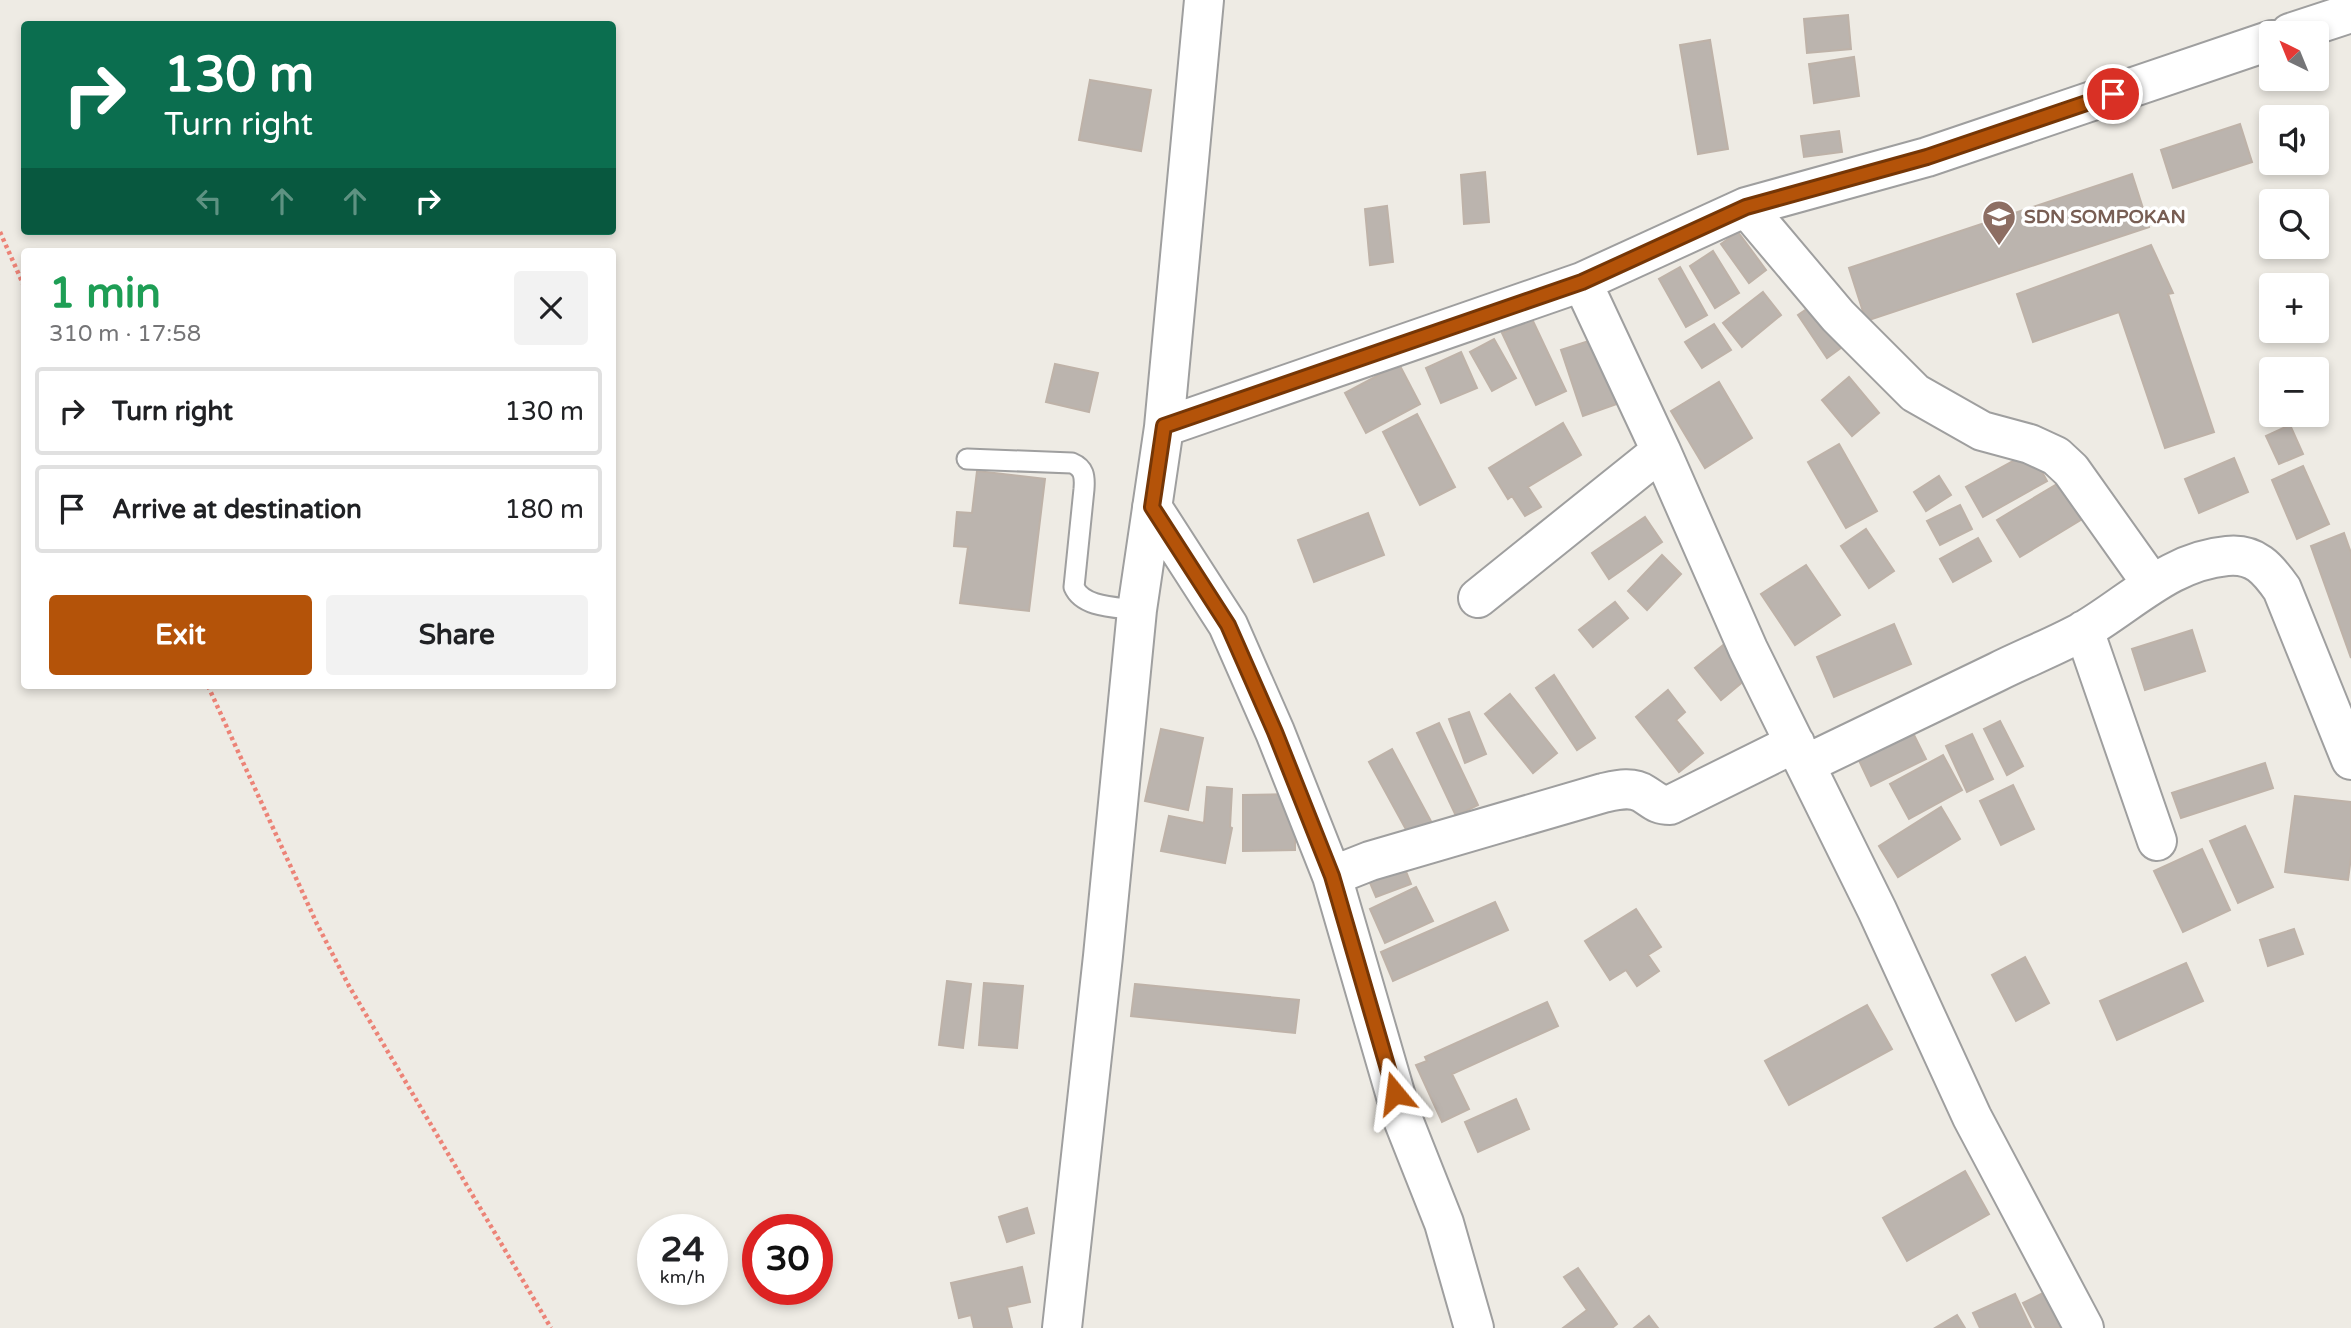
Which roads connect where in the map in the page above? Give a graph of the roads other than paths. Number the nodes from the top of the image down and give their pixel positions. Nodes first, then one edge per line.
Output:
1 (1204, 0) edge
2 (2351, 13) edge
3 (2327, 21) edge
4 (2259, 44) edge
5 (1746, 207) junction
6 (1582, 282) junction
7 (1164, 426) junction
8 (1661, 452) junction
9 (967, 459) dead end
10 (1152, 507) junction
11 (2152, 584) junction
12 (1478, 598) dead end
13 (1137, 610) junction
14 (2084, 630) junction
15 (1801, 754) junction
16 (2351, 760) edge
17 (2157, 841) dead end
18 (1332, 876) junction
19 (1062, 1328) edge
20 (1474, 1328) edge
21 (2084, 1328) edge

1 - 7 street
2 - 3 street
4 - 5 street
5 - 6 street
5 - 11 street
6 - 7 street
6 - 8 street
7 - 10 street
8 - 12 street
8 - 15 street
9 - 13 lane
10 - 13 street
10 - 18 street
11 - 14 street
11 - 16 street
13 - 19 street
14 - 15 street
14 - 17 street
15 - 18 street
15 - 21 street
18 - 20 street

